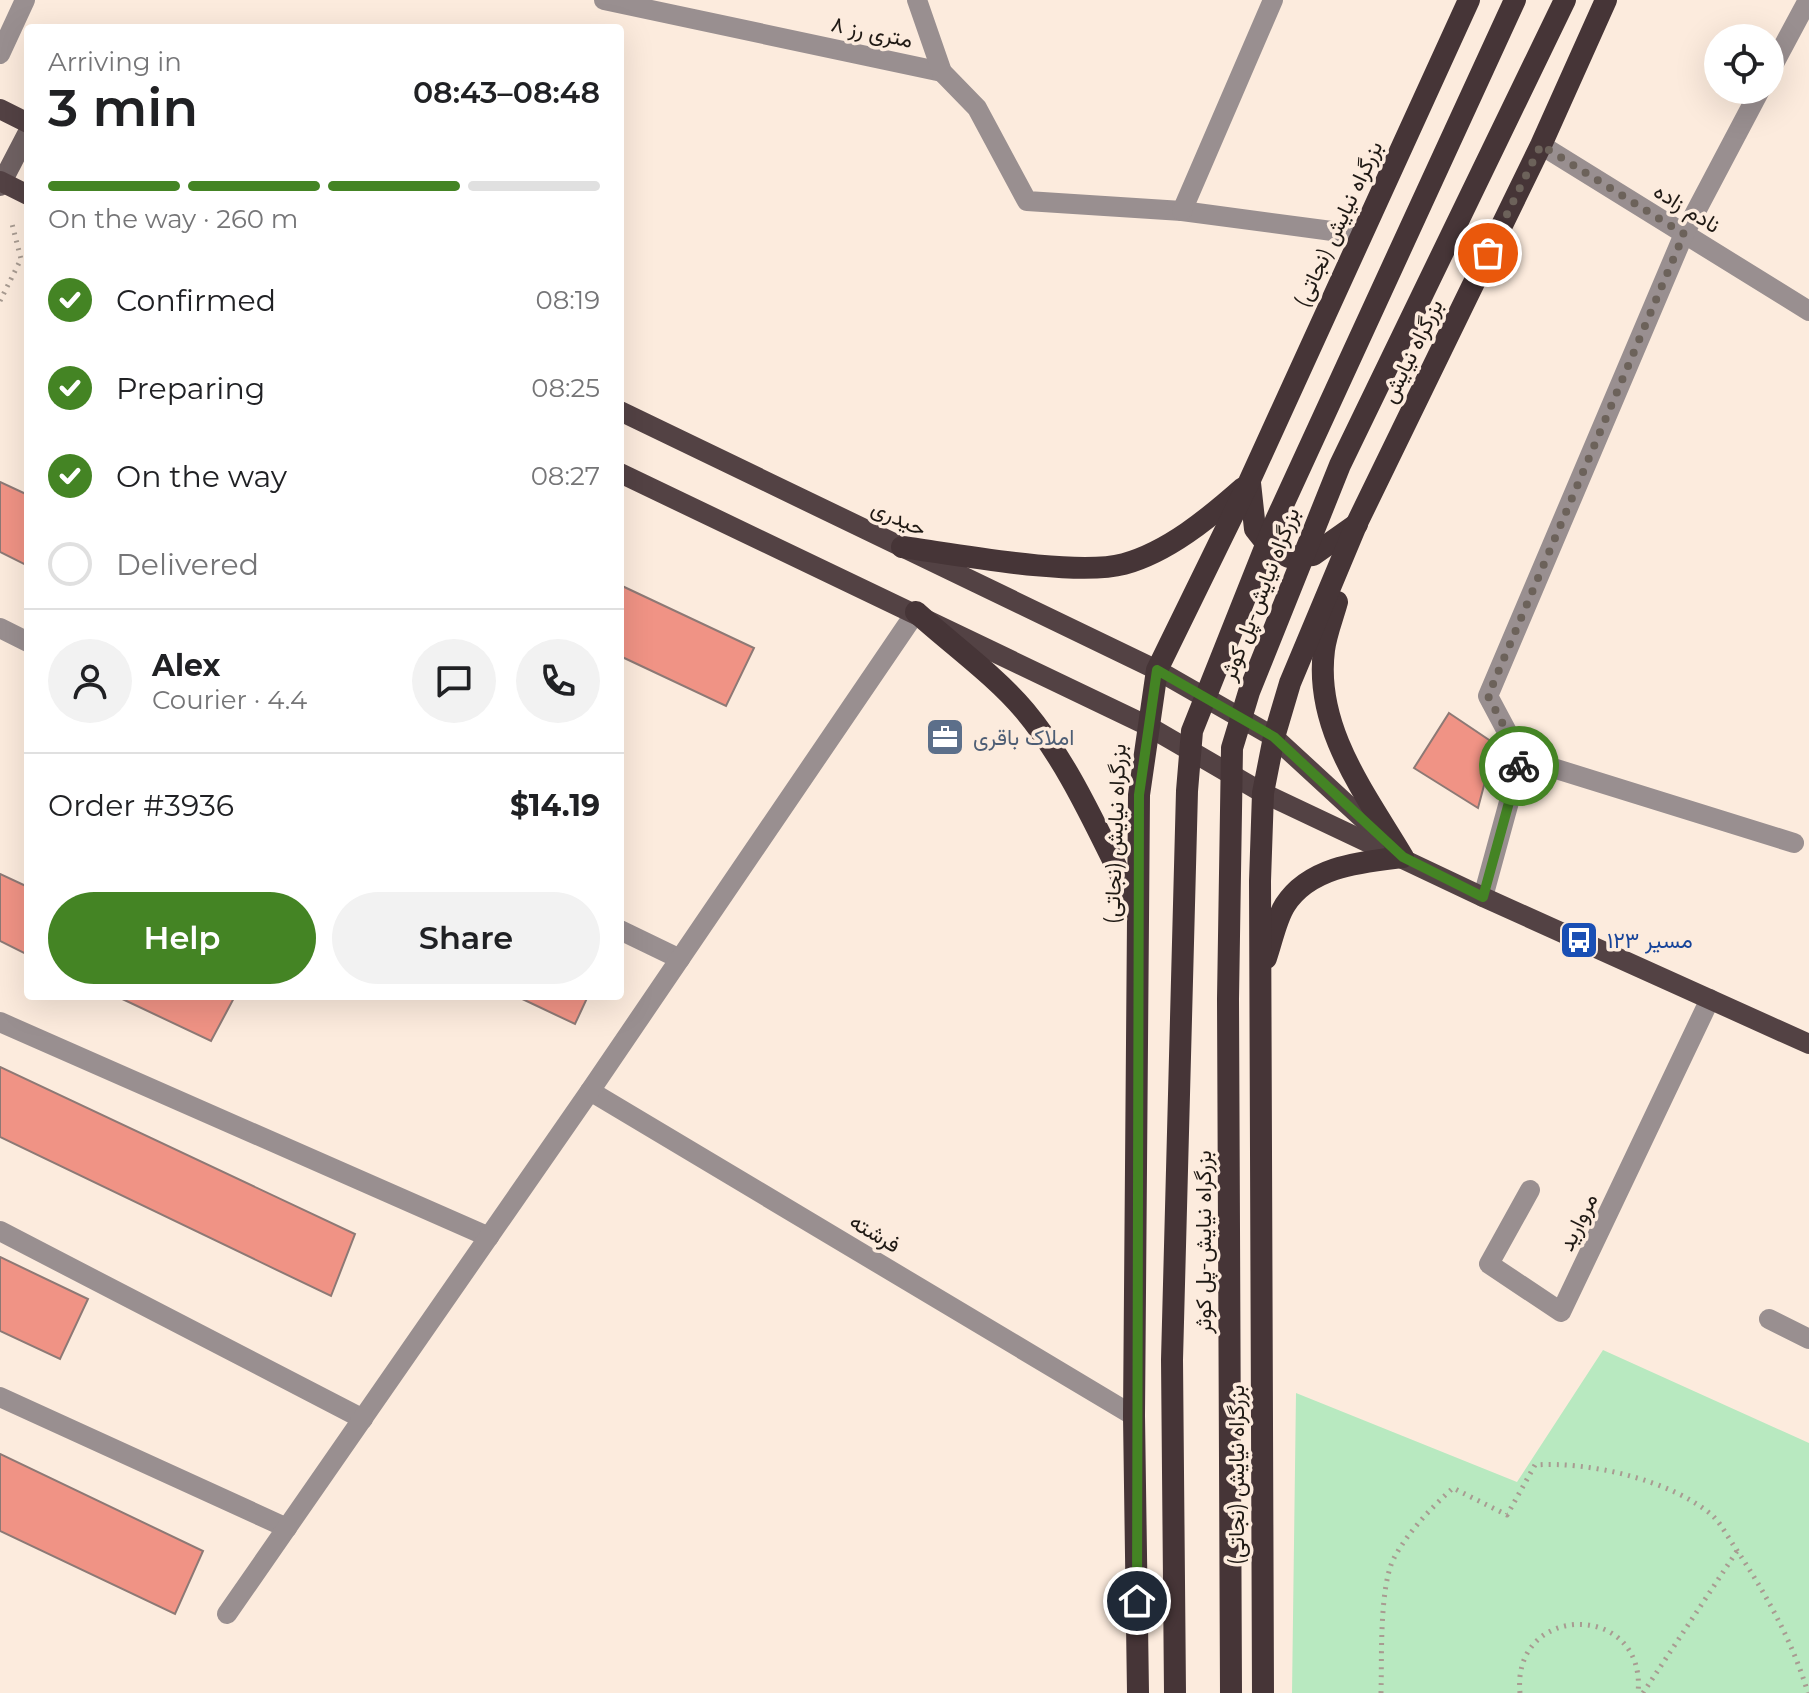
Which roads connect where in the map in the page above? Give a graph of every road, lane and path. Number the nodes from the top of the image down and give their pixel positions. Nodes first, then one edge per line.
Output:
1 (25, 0) edge
2 (604, 0) edge
3 (917, 0) edge
4 (1273, 0) edge
5 (1469, 0) edge
6 (1515, 0) edge
7 (1565, 0) edge
8 (1606, 0) edge
9 (1808, 0) edge
10 (1784, 45) edge
11 (0, 54) edge
12 (942, 72) junction
13 (1753, 104) edge
14 (0, 109) edge
15 (24, 121) edge
16 (24, 140) edge
17 (1541, 145) junction
18 (1, 183) edge
19 (24, 193) edge
20 (1182, 211) junction
21 (1684, 234) junction
22 (1362, 235) junction
23 (0, 301) edge
24 (1809, 311) edge
25 (624, 413) edge
26 (624, 475) edge
27 (1249, 482) junction
28 (1357, 523) junction
29 (902, 547) junction
30 (916, 612) junction
31 (0, 628) edge
32 (24, 640) edge
33 (1157, 670) junction
34 (1290, 683) joint
35 (1146, 725) junction
36 (1274, 737) junction
37 (1521, 758) junction
38 (1263, 793) junction
39 (1794, 843) dead end
40 (1403, 857) junction
41 (1483, 897) junction
42 (1138, 909) junction
43 (624, 932) edge
44 (680, 959) junction
45 (1260, 974) junction
46 (1710, 999) junction
47 (0, 1022) edge
48 (1809, 1044) edge
49 (590, 1091) junction
50 (1530, 1190) dead end
51 (0, 1231) edge
52 (489, 1237) junction
53 (1769, 1319) dead end
54 (1809, 1339) edge
55 (0, 1397) edge
56 (1230, 1404) joint
57 (1134, 1416) junction
58 (363, 1419) junction
59 (287, 1528) junction
60 (1737, 1551) junction
61 (227, 1614) dead end
62 (1138, 1693) edge
63 (1175, 1693) edge
64 (1231, 1693) edge
65 (1263, 1693) edge
66 (1381, 1693) edge
67 (1520, 1693) edge
68 (1641, 1693) edge
69 (1808, 1693) edge

1 - 11 street
2 - 12 street, ۸ متری رز
3 - 12 street
4 - 20 street
5 - 22 highway, بزرگراه نیایش (نجاتی)
6 - 63 highway, بزرگراه نیایش-پل کوثر
7 - 56 highway, بزرگراه نیایش-پل کوثر
8 - 17 highway, بزرگراه نیایش
9 - 10 street
12 - 20 street
13 - 21 street
14 - 15 main road
16 - 18 main road
17 - 21 street, نادم زاده
17 - 28 highway, بزرگراه نیایش
18 - 19 main road
18 - 23 path
20 - 22 street
21 - 24 street, نادم زاده
21 - 37 street
22 - 27 highway, بزرگراه نیایش (نجاتی)
25 - 29 main road, حیدری
26 - 30 main road
27 - 28 highway
27 - 29 highway
27 - 33 highway, بزرگراه نیایش (نجاتی)
28 - 34 highway, بزرگراه نیایش
28 - 40 highway
29 - 33 main road, حیدری
30 - 35 main road
30 - 42 highway
30 - 44 street
31 - 32 street
33 - 35 highway, بزرگراه نیایش (نجاتی)
33 - 36 main road, حیدری
34 - 36 highway, بزرگراه نیایش (نجاتی)
35 - 38 main road
35 - 42 highway, بزرگراه نیایش (نجاتی)
36 - 38 highway, بزرگراه نیایش (نجاتی)
36 - 40 main road, حیدری
37 - 39 street
37 - 41 street
38 - 40 main road
38 - 45 highway, بزرگراه نیایش (نجاتی)
40 - 41 main road
40 - 45 highway
41 - 46 main road
42 - 57 highway, بزرگراه نیایش (نجاتی)
43 - 44 street
44 - 49 street
45 - 65 highway, بزرگراه نیایش (نجاتی)
46 - 48 main road
46 - 50 street, مروارید
47 - 52 street
49 - 52 street
49 - 57 street, فرشته
51 - 58 street
52 - 58 street
53 - 54 street
55 - 59 street
56 - 64 highway, بزرگراه نیایش (نجاتی)
57 - 62 highway, بزرگراه نیایش (نجاتی)
58 - 59 street
59 - 61 street
60 - 66 path
60 - 68 path
60 - 69 path
67 - 68 path

